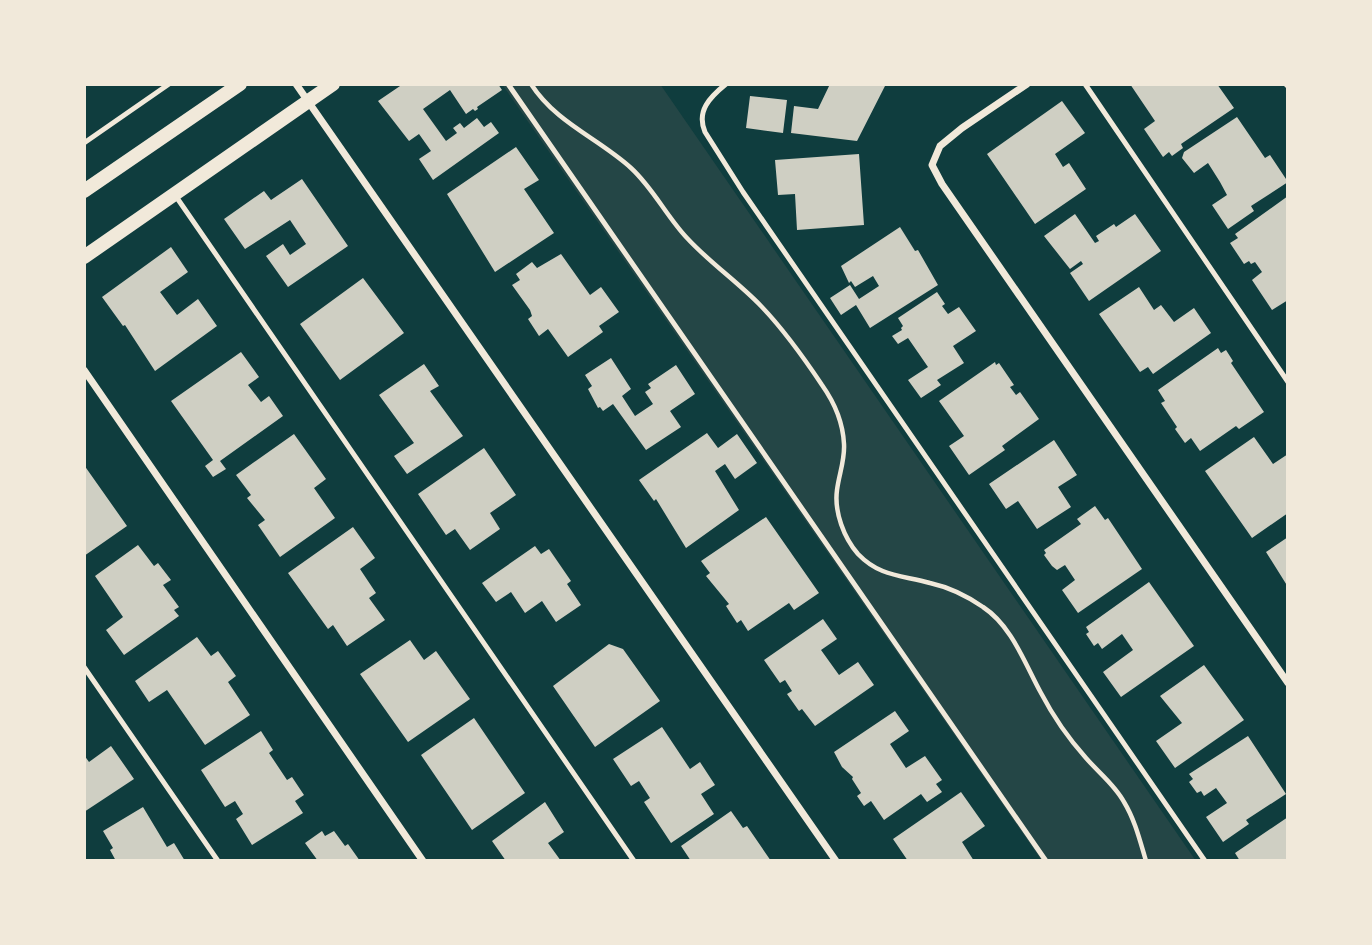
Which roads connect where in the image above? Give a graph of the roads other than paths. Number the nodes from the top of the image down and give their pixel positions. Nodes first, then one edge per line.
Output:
1 (169, 84) edge
2 (240, 84) edge
3 (296, 84) edge
4 (333, 84) edge
5 (508, 84) edge
6 (726, 84) edge
7 (1027, 84) edge
8 (1085, 84) edge
9 (308, 101) junction
10 (84, 143) edge
11 (84, 191) edge
12 (175, 194) junction
13 (84, 257) edge
14 (84, 370) edge
15 (1288, 382) edge
16 (84, 667) edge
17 (1288, 684) edge
18 (218, 861) edge
19 (423, 861) edge
20 (634, 861) edge
21 (836, 861) edge
22 (1046, 861) edge
23 (1205, 861) edge

1 - 10 lane
2 - 11 main road
3 - 9 street
4 - 9 main road
5 - 22 lane
6 - 23 lane
7 - 17 street
8 - 15 lane
9 - 12 main road
9 - 21 street
12 - 13 main road
12 - 20 lane
14 - 19 street
16 - 18 lane

